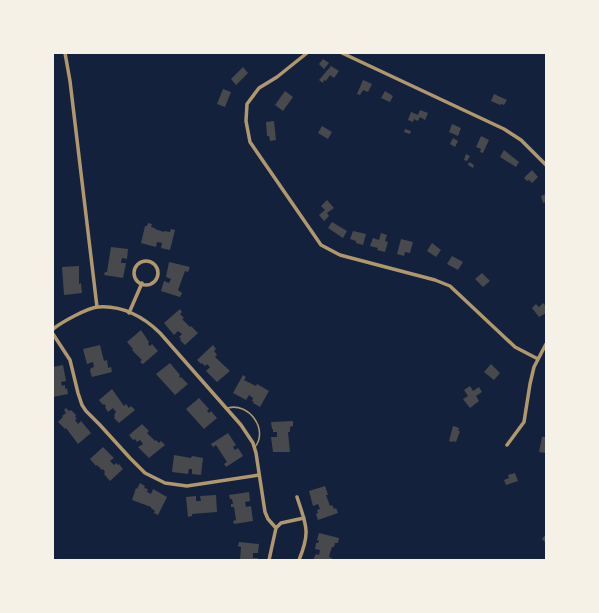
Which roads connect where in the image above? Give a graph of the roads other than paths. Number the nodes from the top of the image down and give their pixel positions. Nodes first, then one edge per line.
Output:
1 (65, 53) edge
2 (307, 53) edge
3 (342, 53) edge
4 (546, 164) edge
5 (142, 283) junction
6 (97, 307) junction
7 (129, 313) junction
8 (53, 329) edge
9 (53, 334) edge
10 (546, 344) edge
11 (538, 359) junction
12 (226, 408) junction
13 (507, 445) dead end
14 (254, 448) junction
15 (259, 475) junction
16 (297, 497) dead end
17 (304, 518) junction
18 (276, 528) junction
19 (269, 560) edge
20 (299, 560) edge

1 - 6 street
2 - 11 street
3 - 4 street
5 - 5 street
5 - 7 street
6 - 7 street
6 - 8 street
7 - 12 street
9 - 15 street
10 - 11 street
11 - 13 street
12 - 14 street
12 - 14 lane
14 - 15 street
15 - 18 street
16 - 17 street
17 - 18 street
17 - 20 street
18 - 19 street

